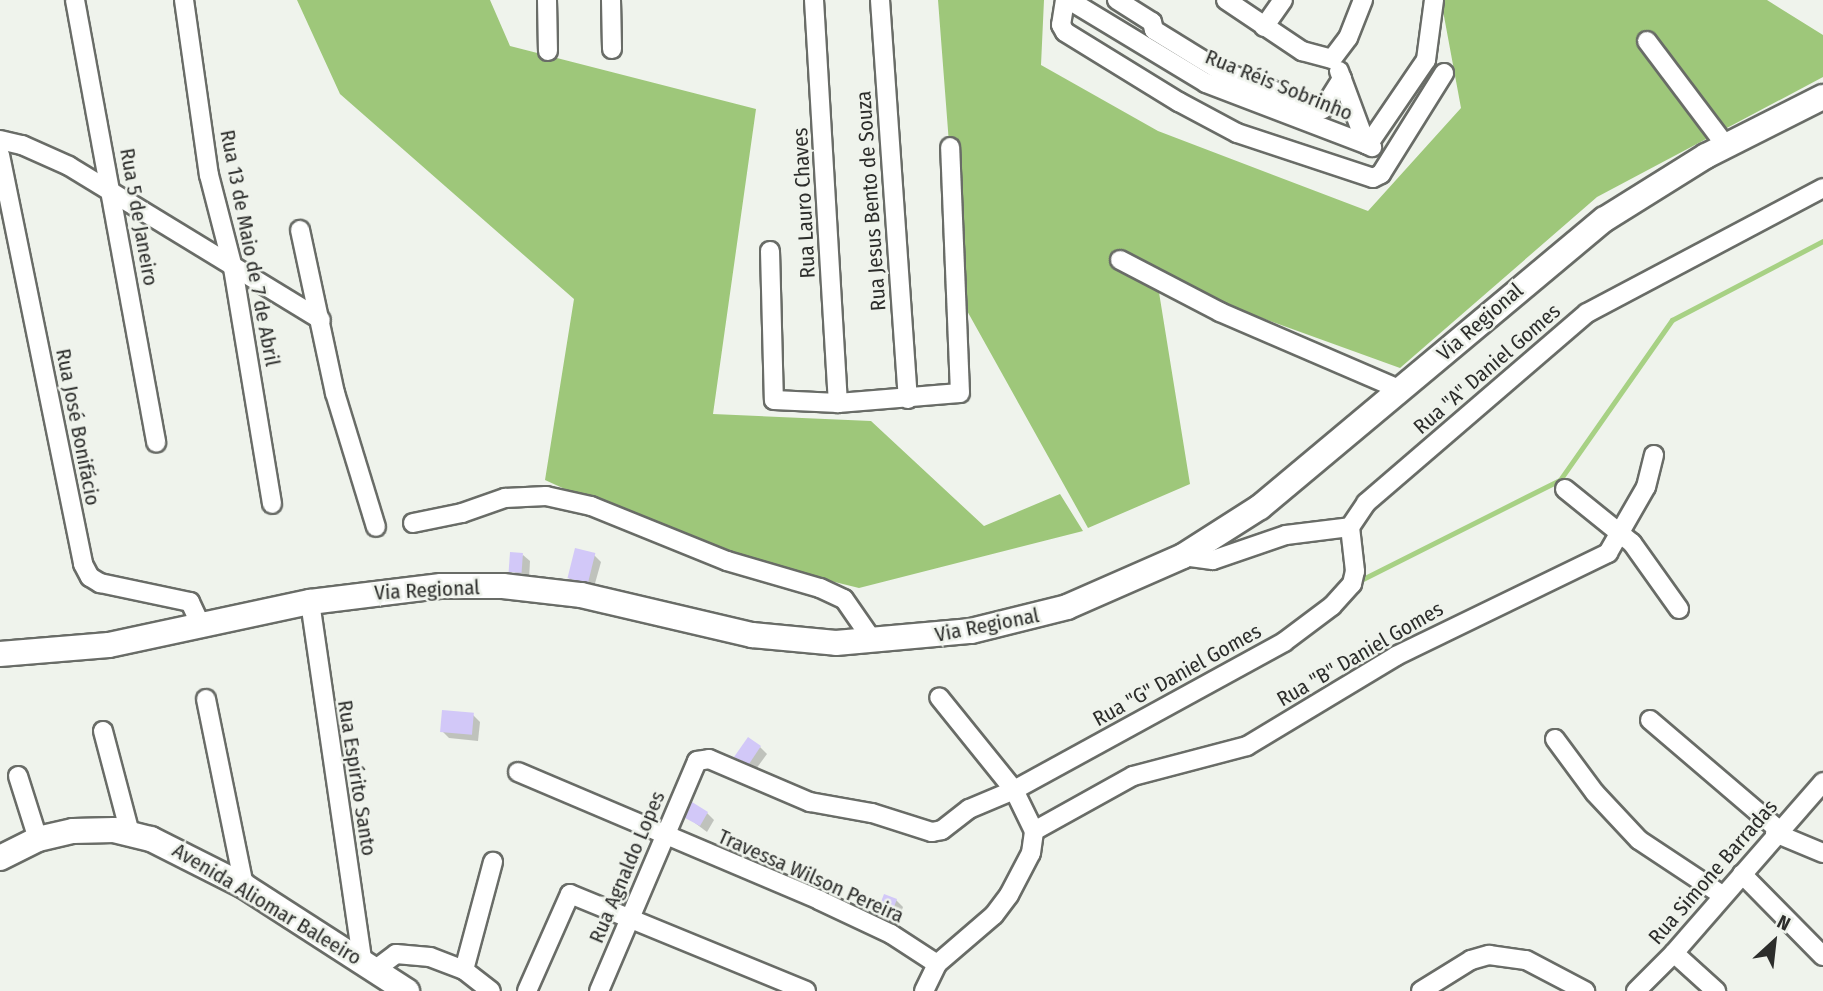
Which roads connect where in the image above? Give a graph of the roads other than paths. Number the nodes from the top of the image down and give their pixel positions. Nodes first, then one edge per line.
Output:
1 (75, 0) edge
2 (184, 0) edge
3 (547, 0) edge
4 (611, 0) edge
5 (814, 0) edge
6 (880, 0) edge
7 (1067, 0) edge
8 (1117, 0) edge
9 (1226, 0) edge
10 (1283, 0) edge
11 (1363, 0) edge
12 (1434, 0) edge
13 (1264, 27) junction
14 (1647, 41) dead end
15 (612, 49) dead end
16 (548, 51) dead end
17 (1332, 59) junction
18 (1444, 73) dead end
19 (1342, 78) junction
20 (1823, 97) edge
21 (0, 140) edge
22 (1367, 145) junction
23 (1726, 146) junction
24 (950, 147) dead end
25 (0, 156) edge
26 (1391, 156) junction
27 (1823, 188) edge
28 (113, 194) junction
29 (300, 230) dead end
30 (770, 251) dead end
31 (1120, 260) dead end
32 (233, 268) junction
33 (321, 320) junction
34 (1401, 390) junction
35 (908, 398) junction
36 (838, 403) junction
37 (156, 443) dead end
38 (1654, 455) dead end
39 (1565, 489) dead end
40 (272, 504) dead end
41 (413, 523) dead end
42 (376, 527) dead end
43 (1350, 527) junction
44 (1621, 533) junction
45 (1183, 556) junction
46 (310, 602) junction
47 (1679, 609) dead end
48 (201, 626) junction
49 (873, 641) junction
50 (0, 654) edge
51 (939, 697) dead end
52 (206, 699) dead end
53 (1650, 720) dead end
54 (103, 731) dead end
55 (1555, 739) dead end
56 (697, 761) joint
57 (518, 772) dead end
58 (18, 776) dead end
59 (1823, 782) edge
60 (1014, 790) junction
61 (1034, 831) junction
62 (1777, 832) junction
63 (130, 833) junction
64 (664, 835) junction
65 (38, 839) junction
66 (1823, 853) edge
67 (0, 858) edge
68 (494, 862) dead end
69 (1742, 874) junction
70 (244, 886) junction
71 (1722, 895) junction
72 (630, 917) junction
73 (1674, 953) junction
74 (1823, 956) edge
75 (937, 964) junction
76 (369, 965) junction
77 (464, 970) junction
78 (407, 991) edge
79 (491, 991) edge
80 (527, 991) edge
81 (599, 991) edge
82 (806, 991) edge
83 (924, 991) edge
84 (1421, 991) edge
85 (1585, 991) edge
86 (1636, 991) edge
87 (1716, 991) edge

1 - 28 street, Rua 5 de Janeiro
2 - 32 street, Rua 13 de Maio de 7 de Abril
3 - 16 street
4 - 15 street
5 - 36 street, Rua Lauro Chaves
6 - 35 street, Rua Jesus Bento de Souza
7 - 22 street, Rua Réis Sobrinho
7 - 26 street
8 - 19 street
9 - 13 street
10 - 13 street
11 - 17 street
12 - 22 street
13 - 17 street
14 - 23 street
17 - 19 street
18 - 26 street
19 - 22 street
20 - 23 main road, Via Regional
21 - 28 street
22 - 26 street, Rua Réis Sobrinho
23 - 34 main road, Via Regional
24 - 35 street
25 - 48 street, Rua José Bonifácio
27 - 43 street, Rua "A" Daniel Gomes
28 - 32 street
28 - 37 street, Rua 5 de Janeiro
29 - 33 street
30 - 36 street
31 - 34 street
32 - 33 street
32 - 40 street, Rua 13 de Maio de 7 de Abril
33 - 42 street
34 - 45 main road, Via Regional
35 - 36 street
38 - 44 street, Rua "B" Daniel Gomes
39 - 44 street
41 - 49 street
43 - 45 street
43 - 60 street, Rua "G" Daniel Gomes
44 - 47 street
44 - 61 street, Rua "B" Daniel Gomes
45 - 49 main road, Via Regional
46 - 48 main road, Via Regional
46 - 49 main road, Via Regional
46 - 76 street, Rua Espírito Santo
48 - 50 main road, Via Regional
51 - 60 street
52 - 70 street
53 - 62 street
54 - 63 street
55 - 71 street
56 - 60 street, Rua "G" Daniel Gomes
56 - 64 street, Rua Agnaldo Lopes
57 - 64 street, Travessa Wilson Pereira
58 - 65 street
59 - 62 street, Rua Simone Barradas
60 - 61 street
61 - 75 street
62 - 66 street
62 - 69 street, Rua Simone Barradas
63 - 65 main road, Avenida Aliomar Baleeiro
63 - 70 main road, Avenida Aliomar Baleeiro
64 - 72 street, Rua Agnaldo Lopes
64 - 75 street, Travessa Wilson Pereira
65 - 67 main road, Avenida Aliomar Baleeiro
68 - 77 street
69 - 71 street, Rua Simone Barradas
69 - 74 street
70 - 76 main road, Avenida Aliomar Baleeiro
71 - 73 street, Rua Simone Barradas
72 - 80 street
72 - 81 street, Rua Agnaldo Lopes
72 - 82 street
73 - 86 street, Rua Simone Barradas
73 - 87 street
75 - 83 street
76 - 77 street
76 - 78 main road, Avenida Aliomar Baleeiro
77 - 79 street
84 - 85 street

